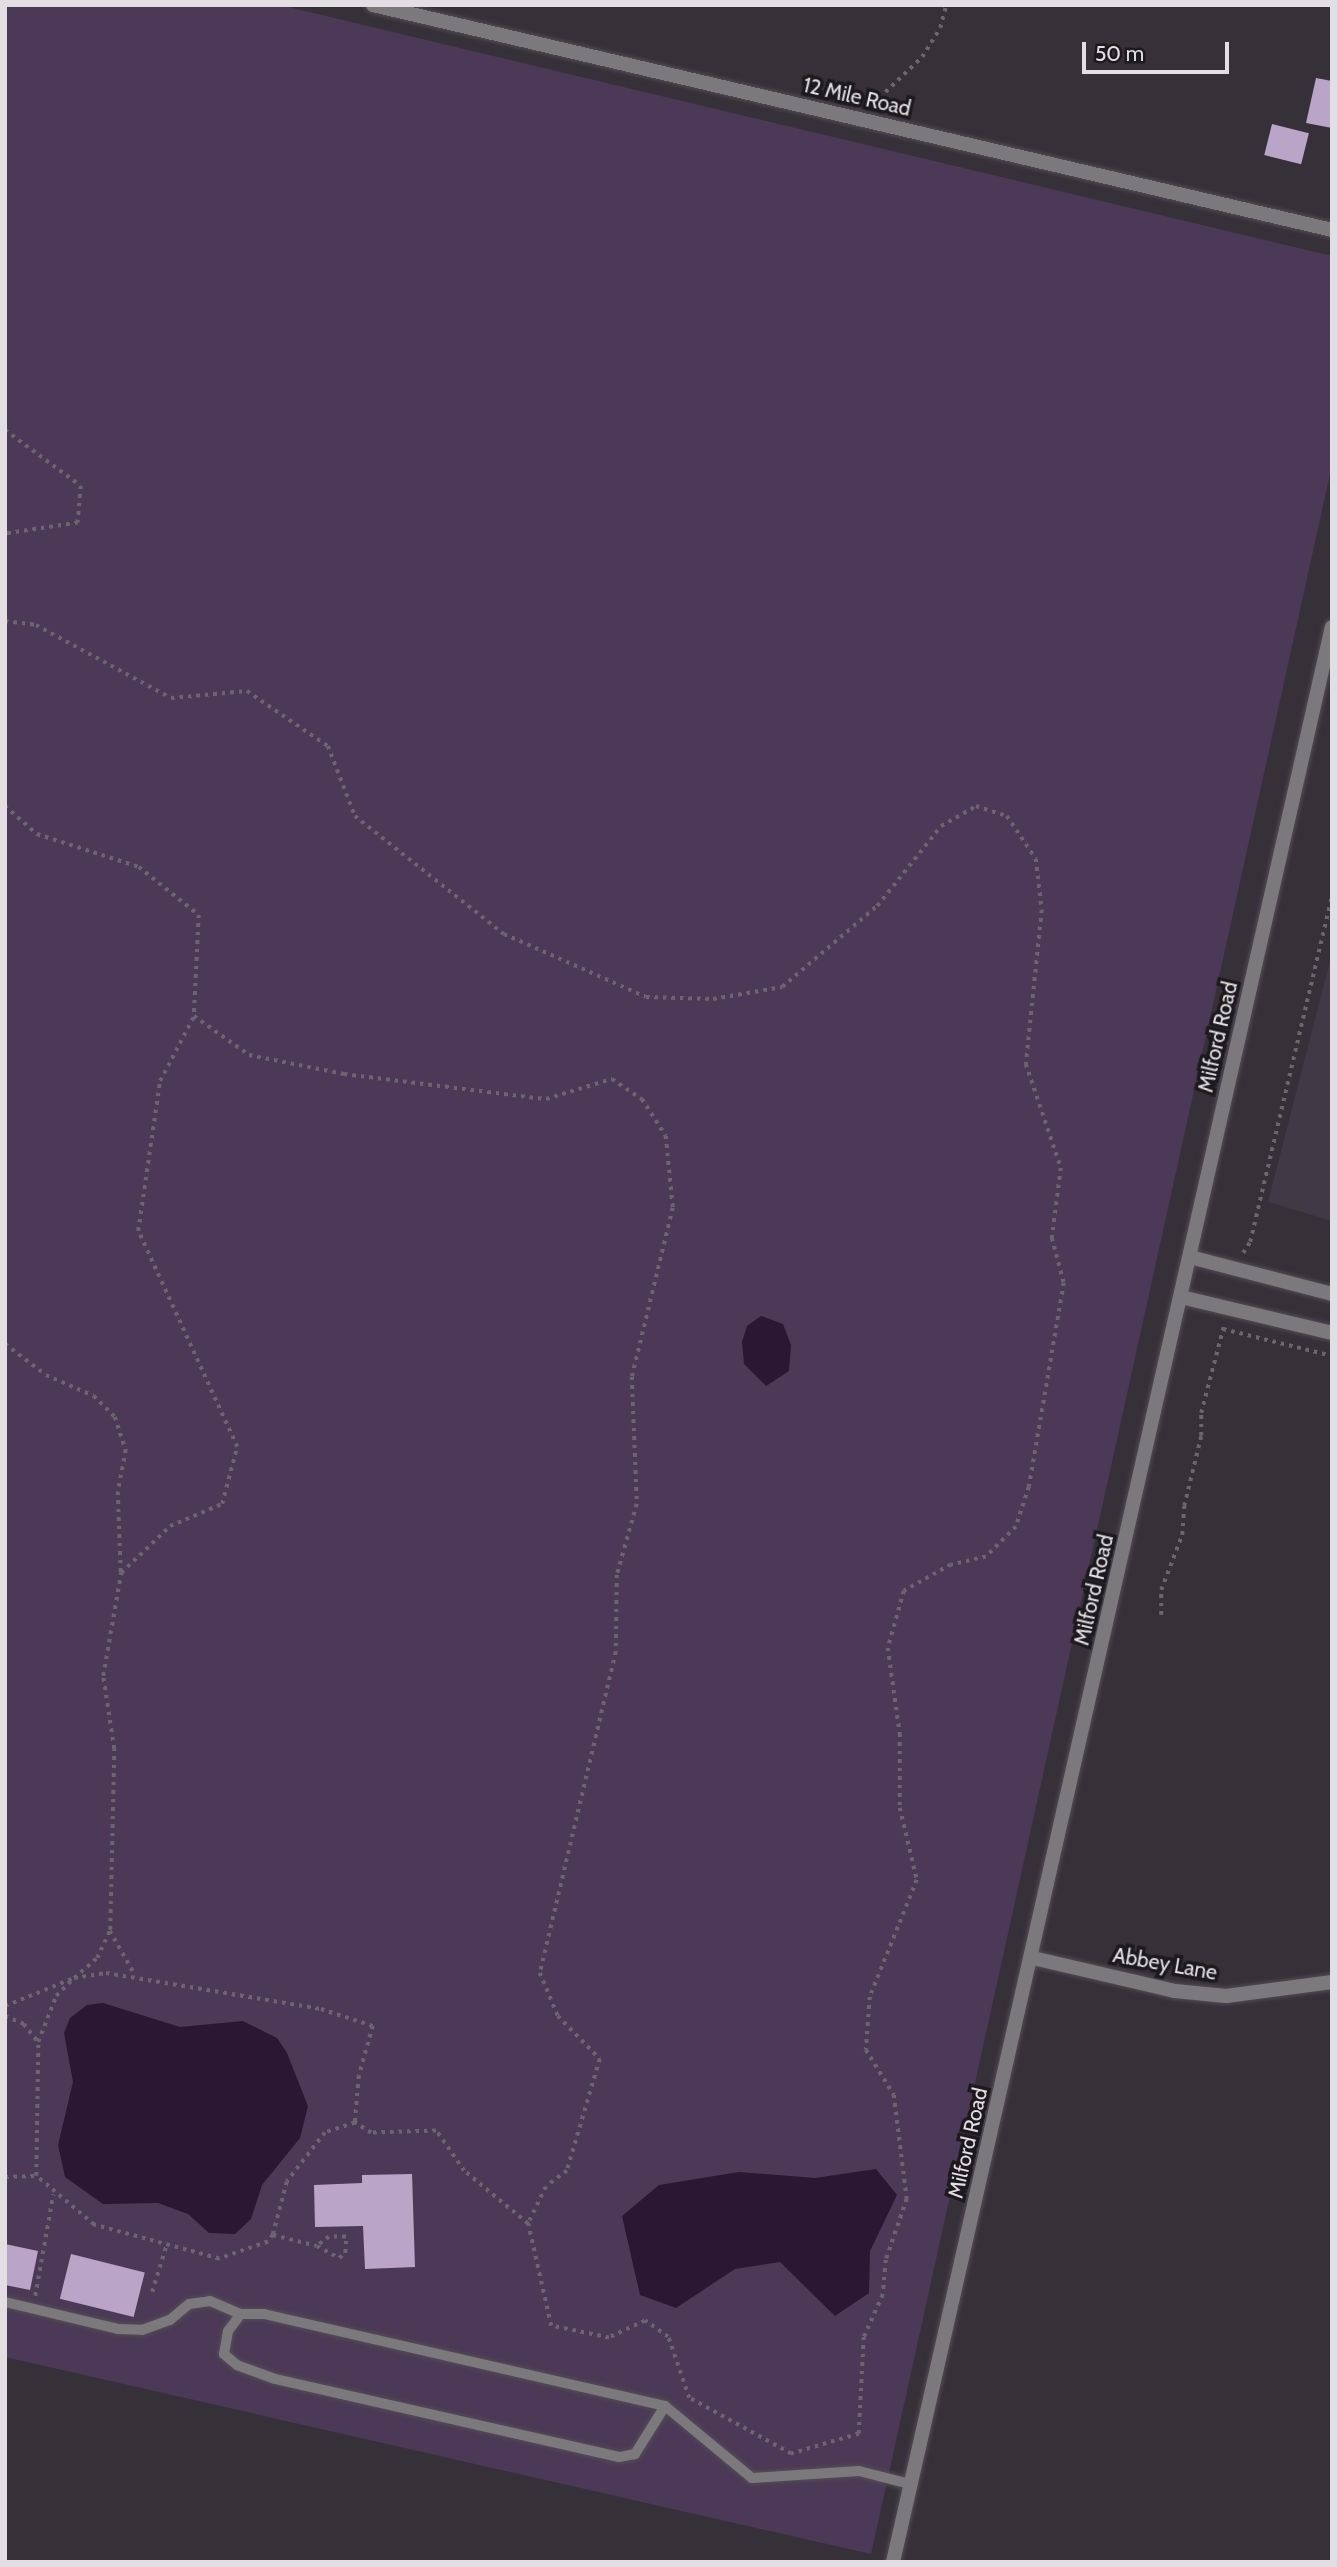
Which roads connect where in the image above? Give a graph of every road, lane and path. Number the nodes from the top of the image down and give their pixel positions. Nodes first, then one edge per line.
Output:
1 (373, 5) edge
2 (946, 5) edge
3 (878, 98) dead end
4 (1332, 230) edge
5 (5, 430) edge
6 (5, 534) edge
7 (5, 621) edge
8 (1331, 633) edge
9 (5, 806) edge
10 (194, 1016) junction
11 (1190, 1257) junction
12 (1332, 1294) edge
13 (1181, 1297) junction
14 (1223, 1329) dead end
15 (1332, 1333) edge
16 (5, 1344) edge
17 (1332, 1356) edge
18 (121, 1573) junction
19 (110, 1930) junction
20 (1033, 1958) junction
21 (135, 1975) junction
22 (74, 1978) junction
23 (1332, 1982) edge
24 (5, 2006) edge
25 (5, 2016) edge
26 (38, 2042) junction
27 (355, 2123) junction
28 (36, 2176) junction
29 (5, 2177) edge
30 (53, 2195) junction
31 (528, 2224) junction
32 (273, 2235) junction
33 (167, 2243) junction
34 (317, 2246) junction
35 (152, 2292) dead end
36 (5, 2302) edge
37 (33, 2308) junction
38 (241, 2314) junction
39 (665, 2406) junction
40 (910, 2484) junction
41 (892, 2562) edge

1 - 4 street, 12 Mile Road
2 - 3 path
5 - 6 path
7 - 31 path
8 - 11 street, Milford Road
9 - 10 path
10 - 18 path
10 - 31 path
11 - 12 street
11 - 13 street, Milford Road
13 - 15 street
13 - 20 street, Milford Road
14 - 17 path
16 - 18 path
18 - 19 path
19 - 21 path
19 - 22 path
20 - 23 street, Abbey Lane
20 - 40 street, Milford Road
21 - 22 path
21 - 27 path
22 - 24 path
22 - 26 path
25 - 26 path
26 - 28 path
27 - 31 path
27 - 32 path
28 - 29 path
28 - 30 path
30 - 33 path
30 - 37 path
32 - 33 path
32 - 34 path
33 - 35 path
34 - 34 path
36 - 37 lane
37 - 38 lane
38 - 39 lane
38 - 39 lane
39 - 40 lane
40 - 41 street, Milford Road

